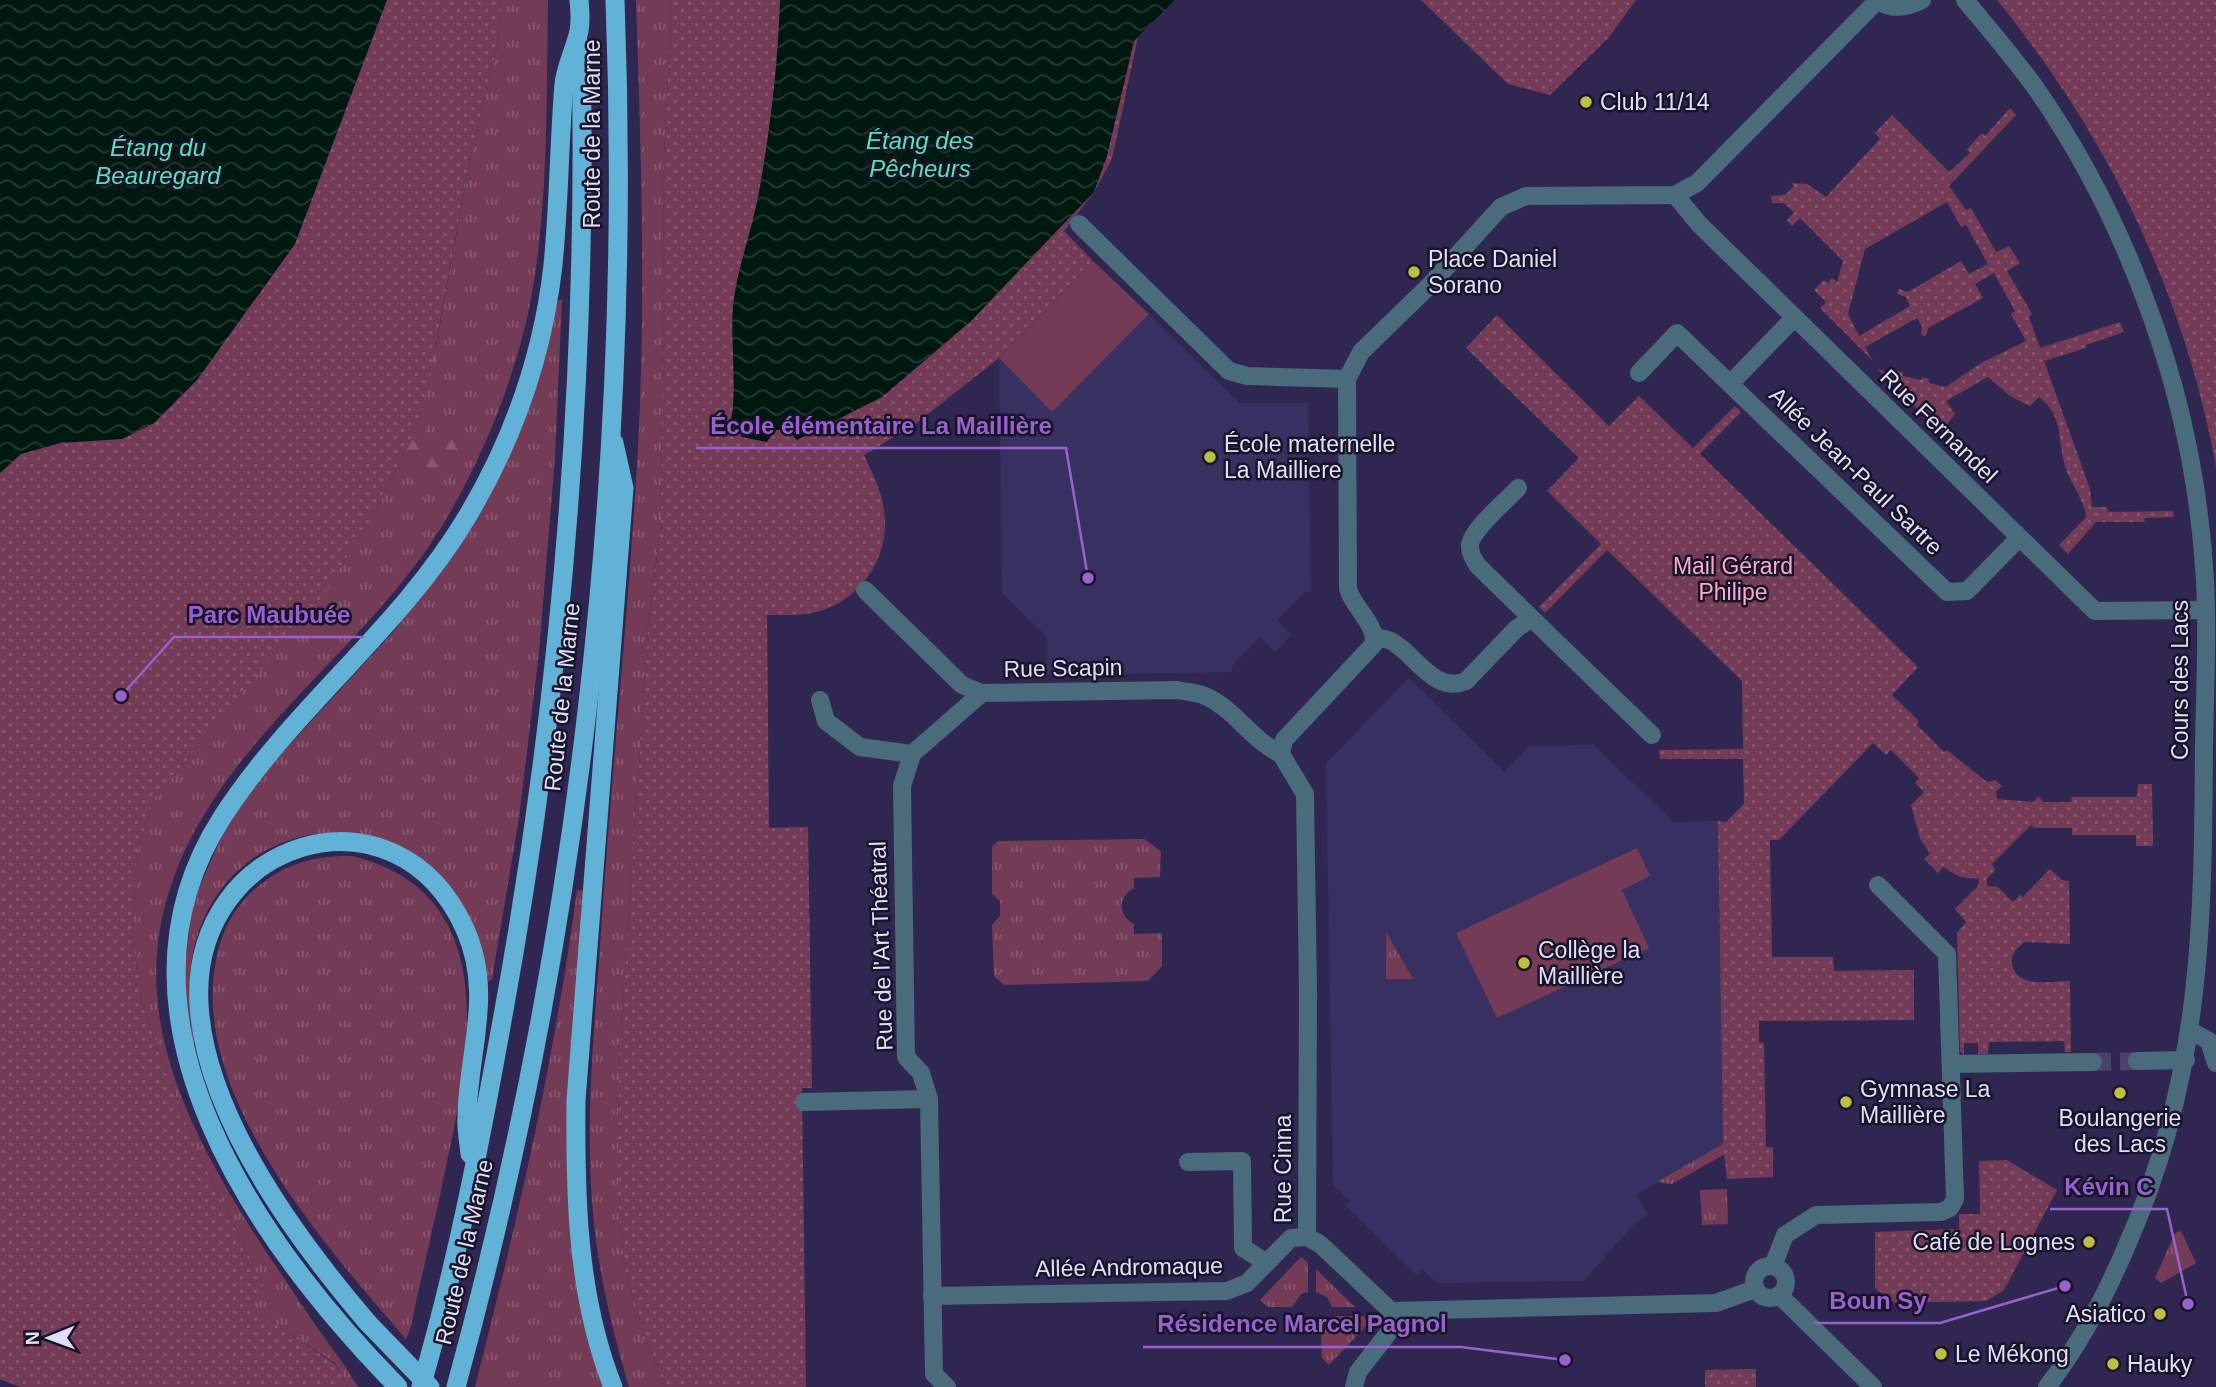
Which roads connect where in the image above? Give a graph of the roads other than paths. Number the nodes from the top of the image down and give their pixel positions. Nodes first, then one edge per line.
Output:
1 (579, 0) edge
2 (615, 0) edge
3 (1877, 0) edge
4 (1922, 0) edge
5 (1965, 0) edge
6 (580, 27) junction
7 (1675, 195) junction
8 (1079, 224) dead end
9 (1794, 318) junction
10 (1639, 373) dead end
11 (1347, 379) junction
12 (1730, 384) junction
13 (610, 423) junction
14 (1518, 488) dead end
15 (2019, 538) junction
16 (865, 590) dead end
17 (2206, 610) junction
18 (1531, 619) junction
19 (1375, 637) junction
20 (982, 693) junction
21 (820, 700) dead end
22 (1652, 735) dead end
23 (912, 754) junction
24 (1281, 754) junction
25 (1878, 885) dead end
26 (2209, 925) edge
27 (2191, 1031) junction
28 (2186, 1060) junction
29 (2137, 1061) tunnel mouth
30 (2093, 1062) tunnel mouth
31 (2216, 1063) edge
32 (1951, 1064) junction
33 (929, 1100) junction
34 (804, 1102) dead end
35 (1188, 1163) dead end
36 (473, 1175) junction
37 (1307, 1237) junction
38 (1267, 1263) junction
39 (1773, 1266) junction
40 (1755, 1289) junction
41 (1779, 1295) junction
42 (932, 1296) junction
43 (1391, 1311) junction
44 (397, 1387) edge
45 (421, 1387) edge
46 (430, 1387) edge
47 (456, 1387) edge
48 (614, 1387) edge
49 (947, 1387) edge
50 (1354, 1387) edge
51 (1873, 1387) edge
52 (2047, 1387) edge

1 - 6 highway, Route de la Marne
2 - 13 highway, Route de la Marne
3 - 4 street
3 - 7 street
5 - 17 street, Cours des Lacs
6 - 36 highway, Route de la Marne
6 - 44 highway
7 - 9 street, Rue Fernandel
7 - 11 street
8 - 11 street
9 - 12 street
9 - 15 street, Rue Fernandel
10 - 12 street, Allée Jean-Paul Sartre
11 - 19 street
12 - 15 street, Allée Jean-Paul Sartre
13 - 47 highway, Route de la Marne
13 - 48 highway
14 - 18 street
15 - 17 street, Rue Fernandel
16 - 20 street, Rue Scapin
17 - 26 street, Cours des Lacs
18 - 19 street
18 - 22 street
19 - 24 street
20 - 23 street
20 - 24 street, Rue Scapin
21 - 23 street
23 - 33 street, Rue de l'Art Théatral
24 - 37 street, Rue Cinna
25 - 32 street
26 - 27 street, Cours des Lacs
27 - 28 street, Cours des Lacs
27 - 31 street
28 - 29 street
28 - 52 street, Cours des Lacs
30 - 32 street
32 - 39 street
33 - 34 street
33 - 42 street, Rue de l'Art Théatral
35 - 38 street
36 - 45 highway, Route de la Marne
36 - 46 highway, bridge
37 - 38 street, Allée Andromaque
37 - 43 street, Rue Cinna
38 - 42 street, Allée Andromaque
39 - 40 street
39 - 41 street
40 - 41 street
40 - 43 street
41 - 51 street
42 - 49 street, Rue de l'Art Théatral
43 - 50 street

